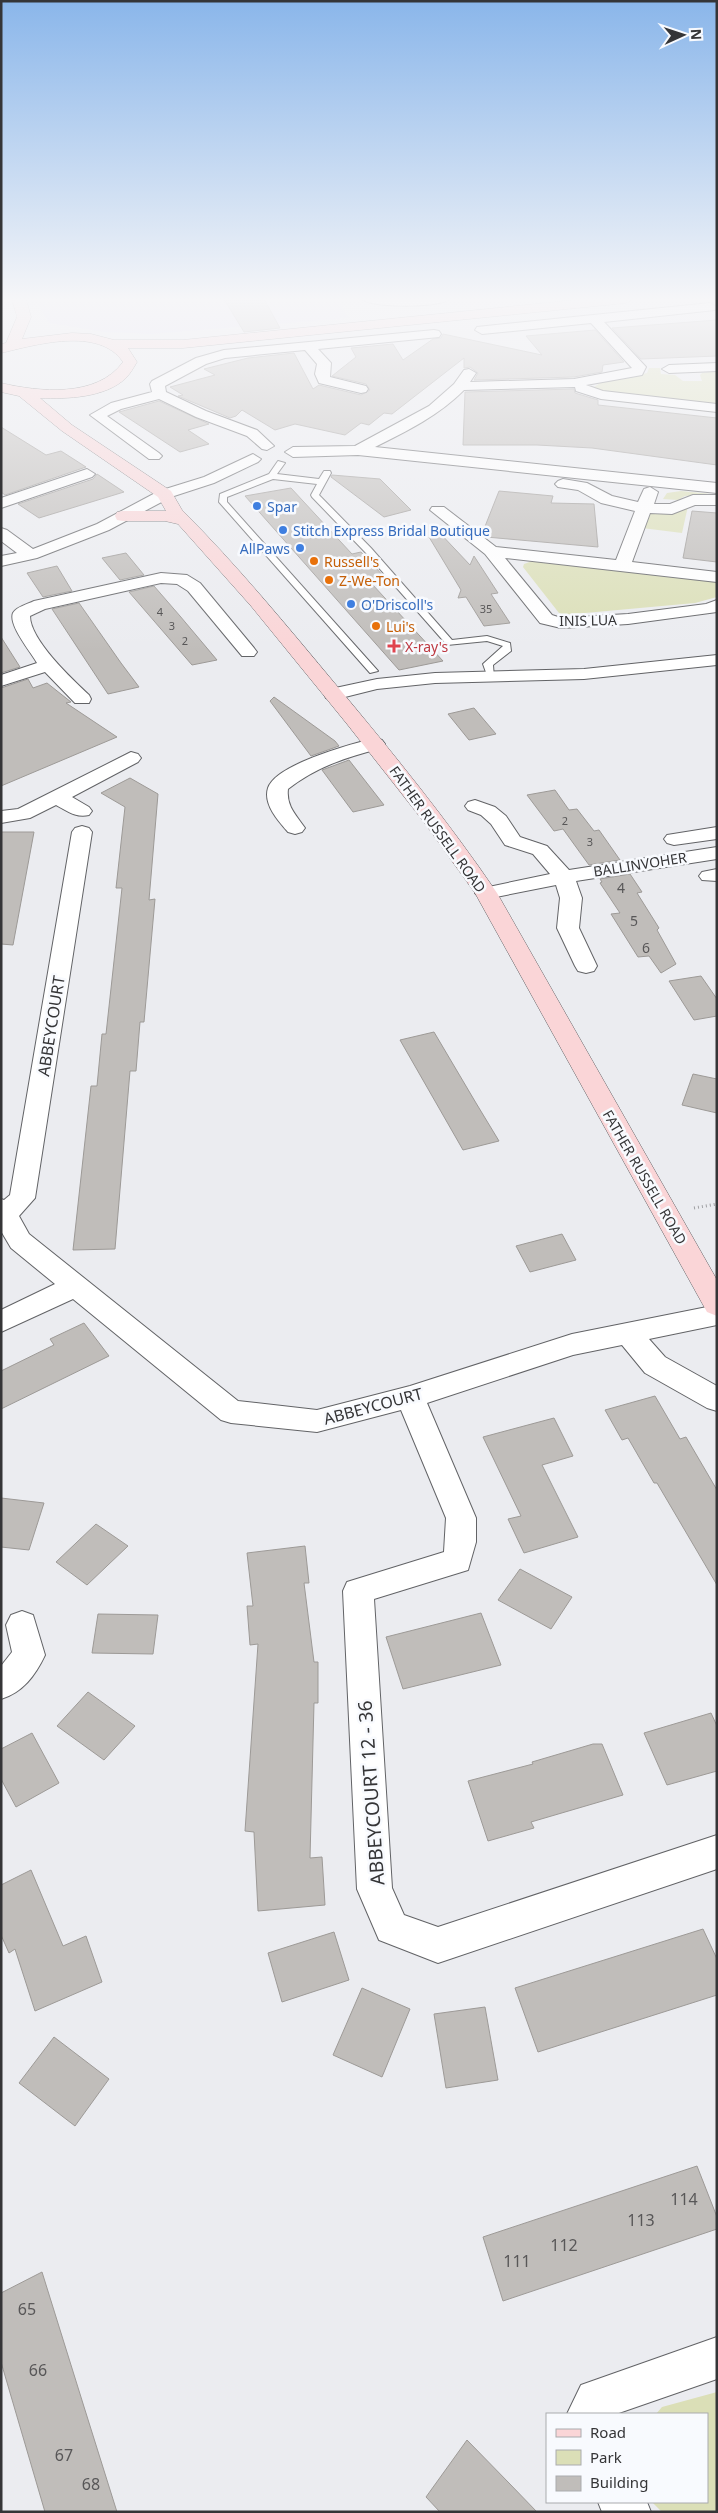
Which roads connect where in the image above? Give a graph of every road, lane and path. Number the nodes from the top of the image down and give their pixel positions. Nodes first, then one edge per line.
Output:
1 (49, 416) edge
2 (66, 416) edge
3 (99, 416) edge
4 (207, 416) edge
5 (423, 416) edge
6 (67, 428) junction
7 (267, 446) junction
8 (358, 450) junction
9 (293, 452) junction
10 (154, 456) dead end
11 (253, 459) junction
12 (280, 463) junction
13 (333, 471) joint
14 (87, 474) dead end
15 (272, 476) junction
16 (321, 482) junction
17 (655, 482) junction
18 (717, 488) edge
19 (165, 494) junction
20 (717, 500) edge
21 (1, 503) edge
22 (642, 508) junction
23 (438, 510) dead end
24 (123, 516) junction
25 (184, 521) junction
26 (1, 533) edge
27 (491, 551) junction
28 (31, 555) junction
29 (1, 561) edge
30 (623, 565) junction
31 (717, 577) edge
32 (717, 605) edge
33 (248, 652) dead end
34 (717, 660) edge
35 (48, 665) junction
36 (373, 671) dead end
37 (491, 676) junction
38 (1, 681) edge
39 (333, 694) junction
40 (82, 699) dead end
41 (374, 744) junction
42 (131, 758) dead end
43 (56, 796) junction
44 (475, 806) dead end
45 (1, 817) edge
46 (295, 828) dead end
47 (717, 833) edge
48 (674, 839) dead end
49 (717, 853) edge
50 (564, 877) junction
51 (486, 894) junction
52 (586, 966) dead end
53 (4, 1211) edge
54 (76, 1286) junction
55 (717, 1304) edge
56 (717, 1315) edge
57 (1, 1322) edge
58 (628, 1333) junction
59 (410, 1398) junction
60 (717, 1400) edge
61 (22, 1625) dead end
62 (1, 1685) edge
63 (717, 1852) edge
64 (717, 2358) edge
65 (589, 2413) edge

1 - 6 street, FATHER RUSSELL ROAD
2 - 6 street
3 - 10 street
4 - 7 street
5 - 8 street
6 - 19 street, FATHER RUSSELL ROAD
7 - 9 street
7 - 11 street
8 - 9 street
8 - 17 street
9 - 12 street
11 - 12 street
11 - 19 street
12 - 15 lane
13 - 16 lane
13 - 22 street
14 - 21 street
15 - 16 lane
15 - 36 lane
16 - 37 lane
17 - 18 street
17 - 22 street
19 - 24 street
19 - 25 street, FATHER RUSSELL ROAD
20 - 22 street
22 - 30 street
23 - 27 street, INIS LUA
24 - 25 street
24 - 28 street
25 - 39 street, FATHER RUSSELL ROAD
26 - 28 street
27 - 30 street
27 - 32 street, INIS LUA
28 - 29 street
30 - 31 street
33 - 35 street
34 - 37 street
35 - 38 street
35 - 40 street
37 - 39 street
39 - 41 street, FATHER RUSSELL ROAD
41 - 46 street
41 - 51 street, FATHER RUSSELL ROAD
42 - 43 street
43 - 45 street
43 - 53 street, ABBEYCOURT
44 - 50 street
47 - 48 street, BALLINVOHER
49 - 50 street, BALLINVOHER
50 - 51 street, BALLINVOHER
50 - 52 street
51 - 55 street, FATHER RUSSELL ROAD
53 - 54 street, ABBEYCOURT
54 - 57 street
54 - 59 street, ABBEYCOURT
56 - 58 street, ABBEYCOURT
58 - 59 street, ABBEYCOURT
58 - 60 street
59 - 63 street, ABBEYCOURT 12 - 36
61 - 62 street
64 - 65 street

